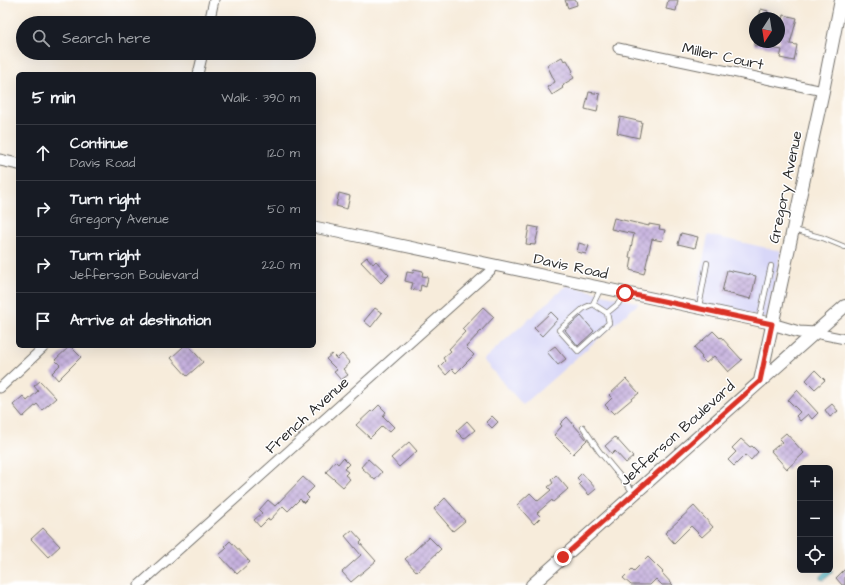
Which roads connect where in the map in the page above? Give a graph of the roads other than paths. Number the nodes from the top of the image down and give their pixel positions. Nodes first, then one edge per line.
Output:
1 (214, 0) edge
2 (841, 0) edge
3 (211, 16) edge
4 (618, 48) dead end
5 (201, 60) edge
6 (198, 72) edge
7 (823, 91) junction
8 (0, 160) edge
9 (16, 164) edge
10 (316, 227) edge
11 (792, 229) junction
12 (845, 247) edge
13 (707, 263) dead end
14 (493, 265) junction
15 (771, 266) dead end
16 (601, 288) junction
17 (625, 293) junction
18 (593, 304) junction
19 (845, 306) edge
20 (699, 309) junction
21 (607, 313) junction
22 (759, 321) junction
23 (772, 324) junction
24 (815, 333) junction
25 (845, 339) edge
26 (44, 348) edge
27 (760, 381) junction
28 (0, 388) edge
29 (583, 427) dead end
30 (634, 493) junction
31 (139, 585) edge
32 (532, 585) edge

1 - 3 street
2 - 7 main road, Gregory Avenue
4 - 7 street, Miller Court
5 - 6 street
7 - 11 main road, Gregory Avenue
8 - 9 street
10 - 14 street, Davis Road
11 - 12 lane
11 - 23 main road, Gregory Avenue
13 - 20 lane
14 - 16 street, Davis Road
14 - 31 street, French Avenue
15 - 22 lane
16 - 17 street, Davis Road
16 - 18 lane
17 - 20 street, Davis Road
17 - 21 lane
18 - 21 lane
18 - 21 lane
19 - 24 main road, Jefferson Boulevard
20 - 22 street, Davis Road
22 - 23 street, Davis Road
23 - 24 street, Davis Road
23 - 27 main road, Gregory Avenue
24 - 25 street, Davis Road
24 - 27 main road, Jefferson Boulevard
26 - 28 street
27 - 30 main road, Jefferson Boulevard
29 - 30 lane
30 - 32 main road, Jefferson Boulevard

